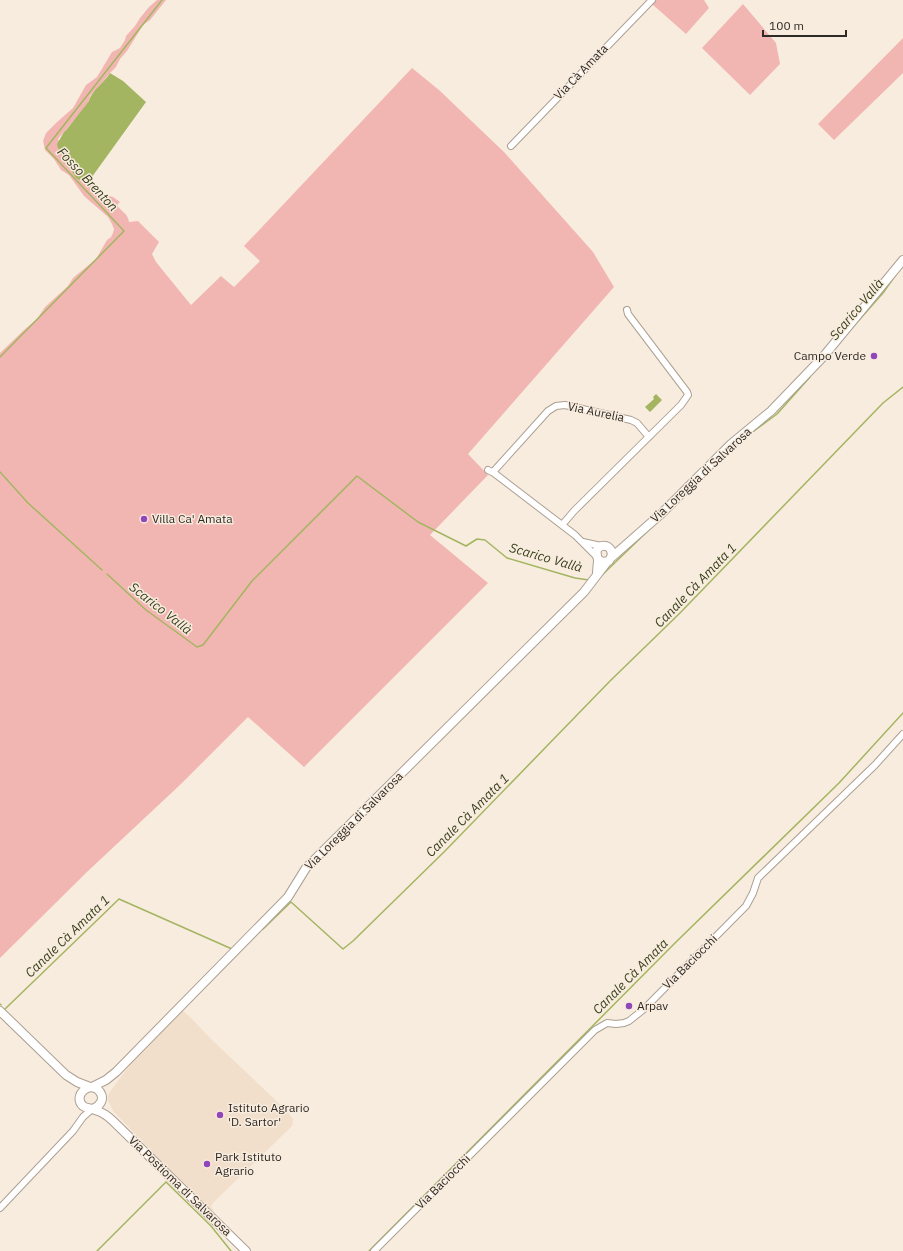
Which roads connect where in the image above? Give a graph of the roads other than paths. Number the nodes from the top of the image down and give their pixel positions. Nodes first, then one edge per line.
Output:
1 (652, 0) edge
2 (511, 146) dead end
3 (903, 260) edge
4 (627, 310) dead end
5 (649, 437) junction
6 (562, 525) junction
7 (629, 541) junction
8 (582, 542) junction
9 (604, 546) junction
10 (597, 557) junction
11 (609, 559) junction
12 (595, 577) junction
13 (903, 734) edge
14 (0, 1011) edge
15 (116, 1072) junction
16 (66, 1075) junction
17 (91, 1087) junction
18 (102, 1098) junction
19 (80, 1100) junction
20 (92, 1109) junction
21 (81, 1120) junction
22 (113, 1120) junction
23 (0, 1208) edge
24 (246, 1251) edge
25 (374, 1251) edge

1 - 2 street, Via Cà Amata
3 - 7 street, Via Loreggia di Salvarosa
4 - 5 street
5 - 6 street
5 - 6 street, Via Aurelia
6 - 8 street
7 - 9 street, Via Loreggia di Salvarosa
7 - 11 street, Via Loreggia di Salvarosa
8 - 9 street
8 - 10 street
9 - 10 street
9 - 11 street
10 - 11 street
10 - 12 street
11 - 12 street, Via Loreggia di Salvarosa
12 - 15 street, Via Loreggia di Salvarosa
13 - 25 street, Via Baciocchi
14 - 16 street
15 - 17 street, Via Loreggia di Salvarosa
15 - 18 street, Via Loreggia di Salvarosa
16 - 17 street
16 - 19 street
17 - 18 street
17 - 19 street
18 - 20 street
18 - 22 street, Via Postioma di Salvarosa
19 - 20 street
19 - 21 street
20 - 21 street
20 - 22 street, Via Postioma di Salvarosa
21 - 23 street
22 - 24 street, Via Postioma di Salvarosa

